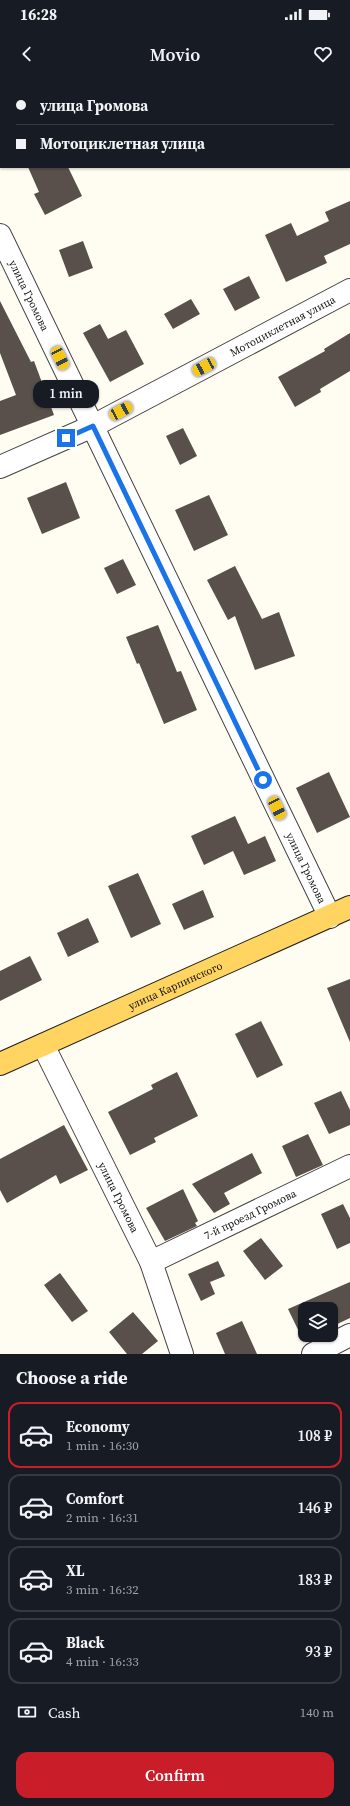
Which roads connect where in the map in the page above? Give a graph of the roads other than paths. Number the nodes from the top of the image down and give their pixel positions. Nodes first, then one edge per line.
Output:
1 (0, 235) edge
2 (350, 290) edge
3 (93, 426) junction
4 (0, 467) edge
5 (350, 907) edge
6 (330, 917) junction
7 (43, 1045) junction
8 (0, 1064) edge
9 (350, 1166) edge
10 (151, 1262) junction
11 (350, 1335) edge
12 (182, 1354) edge
13 (313, 1354) edge

1 - 3 street, улица Громова
2 - 3 street, Мотоциклетная улица
3 - 4 street, Мотоциклетная улица
3 - 6 street, улица Громова
5 - 6 main road, улица Карпинского
6 - 7 main road, улица Карпинского
7 - 8 main road, улица Карпинского
7 - 10 street, улица Громова
9 - 10 street, 7-й проезд Громова
10 - 12 street, улица Громова
11 - 13 street

